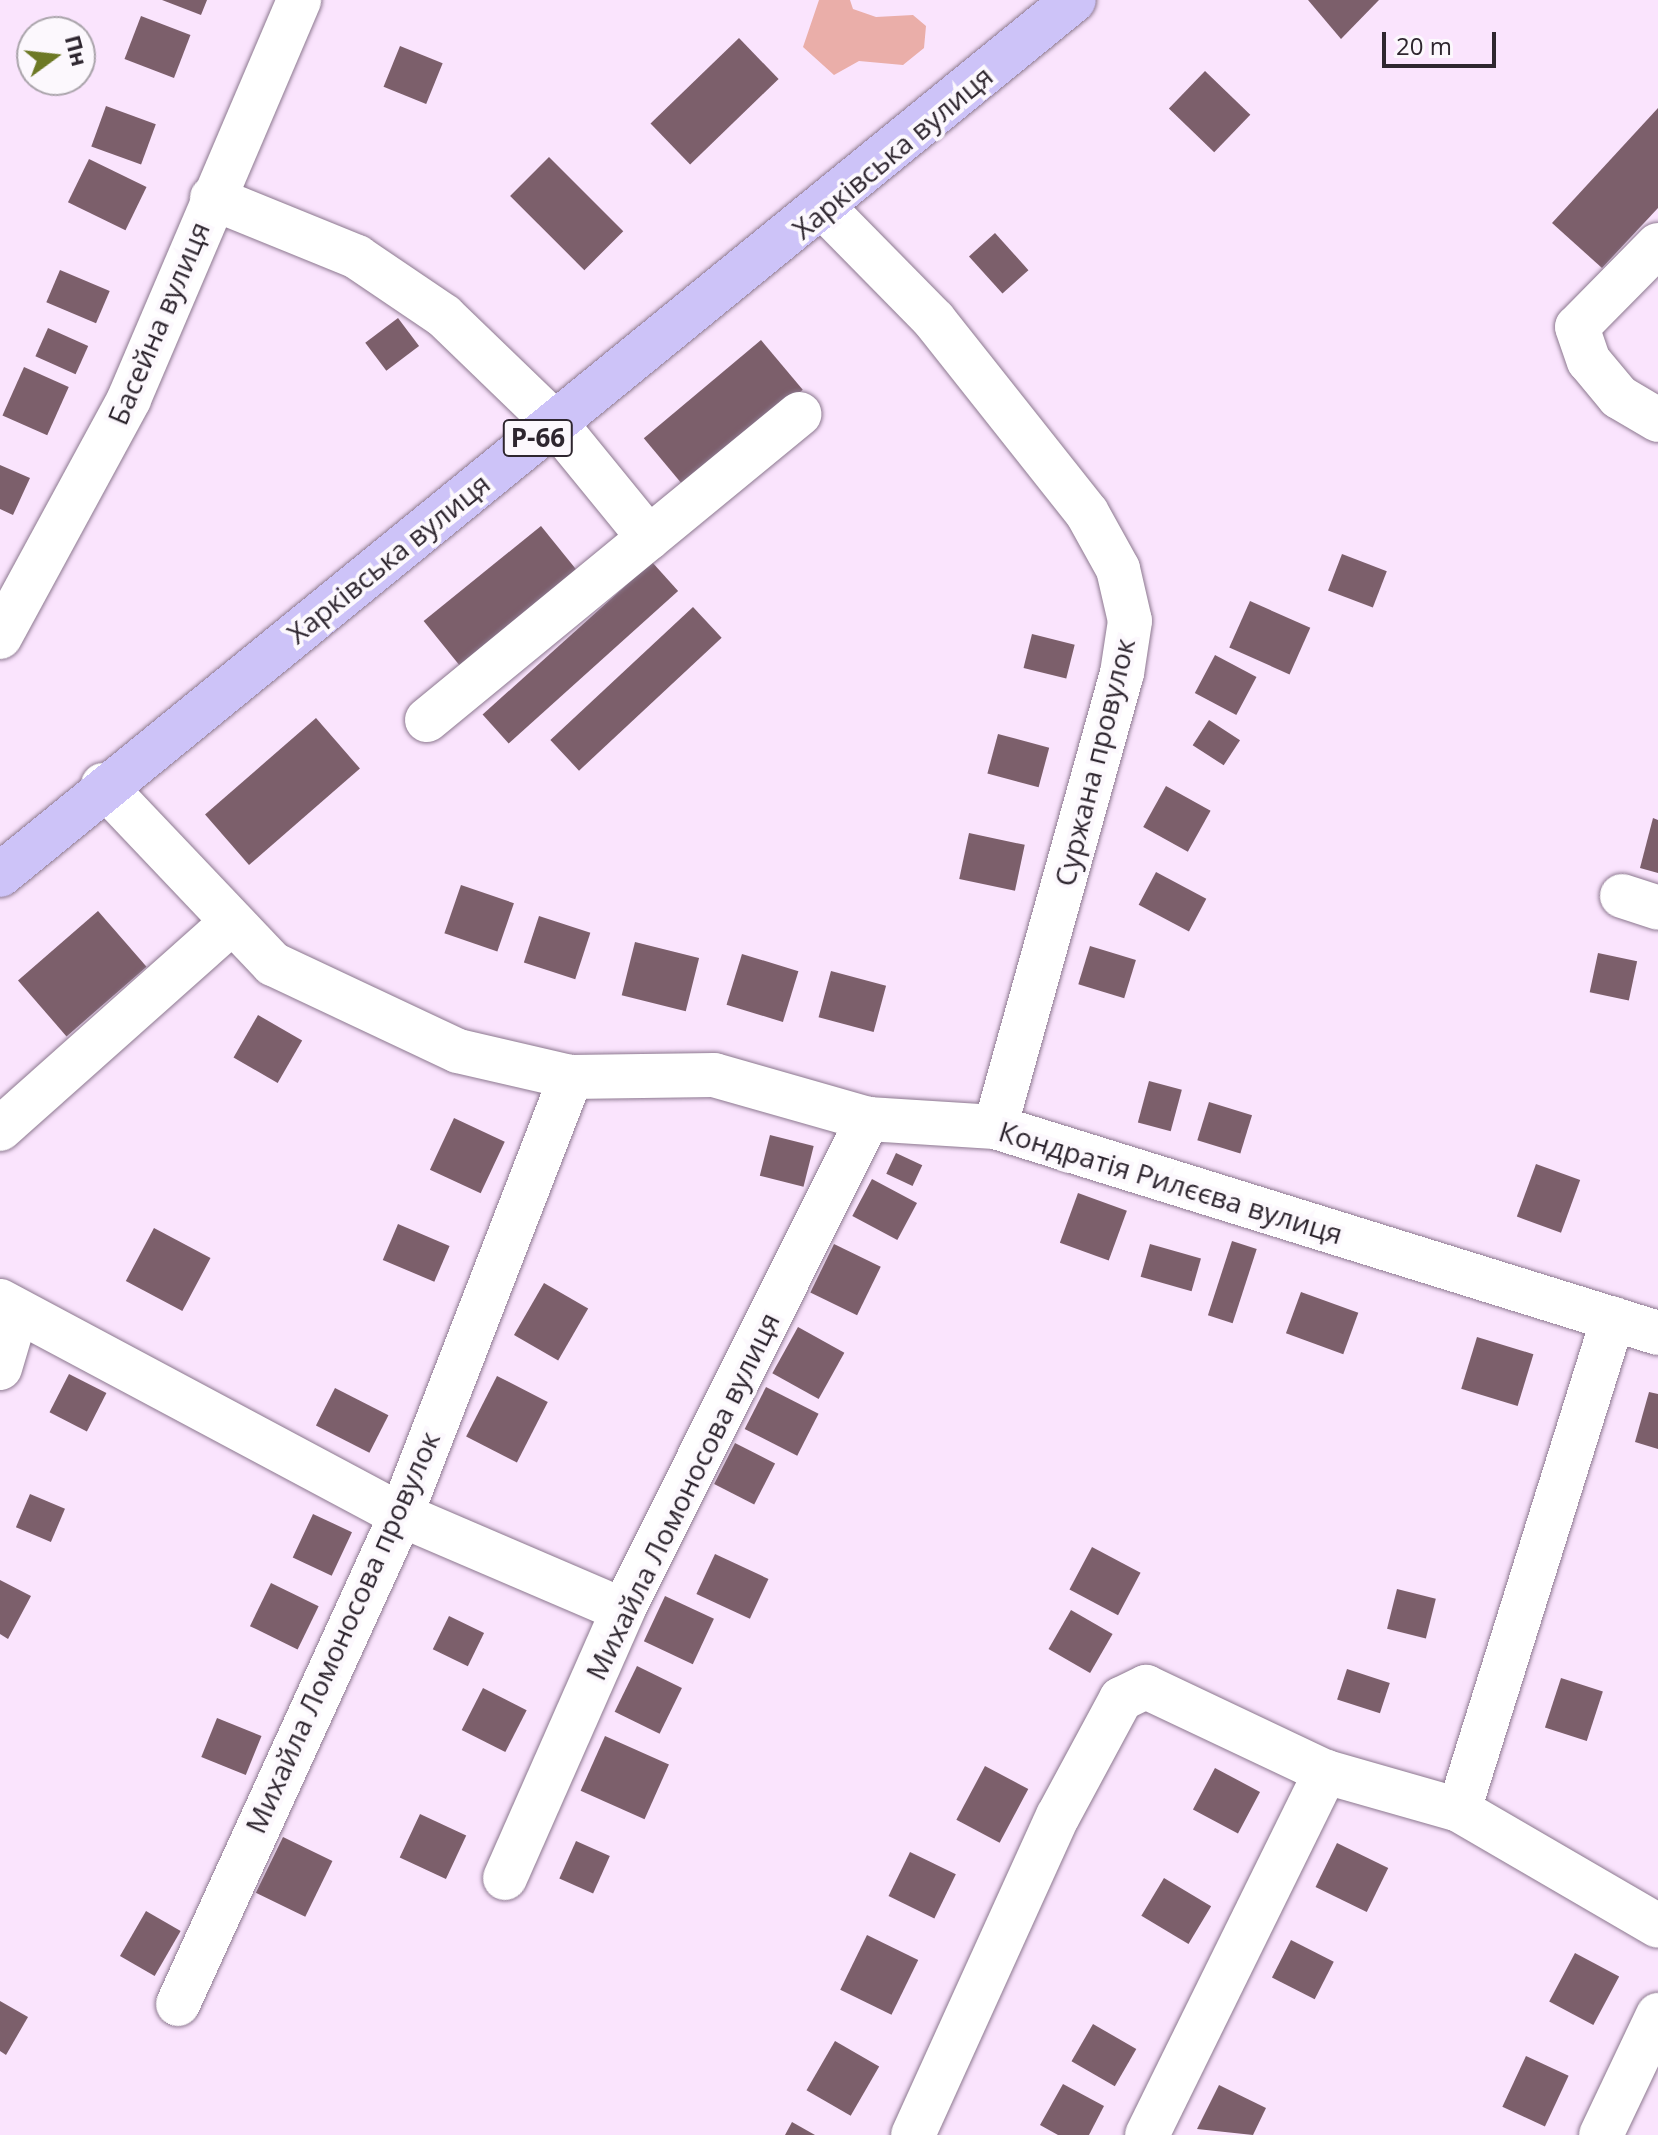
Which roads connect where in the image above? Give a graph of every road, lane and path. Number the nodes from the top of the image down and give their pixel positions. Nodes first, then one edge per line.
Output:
1 (299, 0) edge
2 (1074, 0) edge
3 (212, 198) junction
4 (824, 208) junction
5 (1658, 245) edge
6 (800, 414) dead end
7 (1658, 420) edge
8 (556, 424) junction
9 (649, 538) junction
10 (0, 637) edge
11 (427, 720) dead end
12 (103, 785) junction
13 (0, 875) edge
14 (230, 924) junction
15 (571, 1077) junction
16 (868, 1119) junction
17 (995, 1127) junction
18 (0, 1129) edge
19 (8, 1308) edge
20 (1613, 1319) junction
21 (1658, 1333) edge
22 (0, 1368) edge
23 (401, 1515) junction
24 (623, 1610) junction
25 (1326, 1772) junction
26 (1459, 1810) junction
27 (505, 1878) dead end
28 (1658, 1926) edge
29 (178, 2004) dead end
30 (1658, 2015) edge
31 (913, 2135) edge
32 (1147, 2135) edge
33 (1601, 2135) edge

1 - 3 street, Басейна вулиця
2 - 4 main road, Харківська вулиця / Р-66
3 - 8 street
3 - 10 street, Басейна вулиця
4 - 8 main road, Харківська вулиця / Р-66
4 - 17 street, Суржана провулок
5 - 7 street
6 - 9 street
8 - 9 street
8 - 12 main road, Харківська вулиця / Р-66
9 - 11 street
12 - 13 main road, Харківська вулиця / Р-66
12 - 14 street, Кондратія Рилєєва вулиця
14 - 15 street, Кондратія Рилєєва вулиця
14 - 18 street
15 - 16 street, Кондратія Рилєєва вулиця
15 - 23 street, Михайла Ломоносова провулок
16 - 17 street, Кондратія Рилєєва вулиця
16 - 24 street, Михайла Ломоносова вулиця
17 - 20 street, Кондратія Рилєєва вулиця
19 - 22 street
19 - 23 street
20 - 21 street, Кондратія Рилєєва вулиця
20 - 26 street
23 - 24 street
23 - 29 street, Михайла Ломоносова провулок
24 - 27 street, Михайла Ломоносова вулиця
25 - 26 street
25 - 31 street
25 - 32 street
26 - 28 street
30 - 33 street

